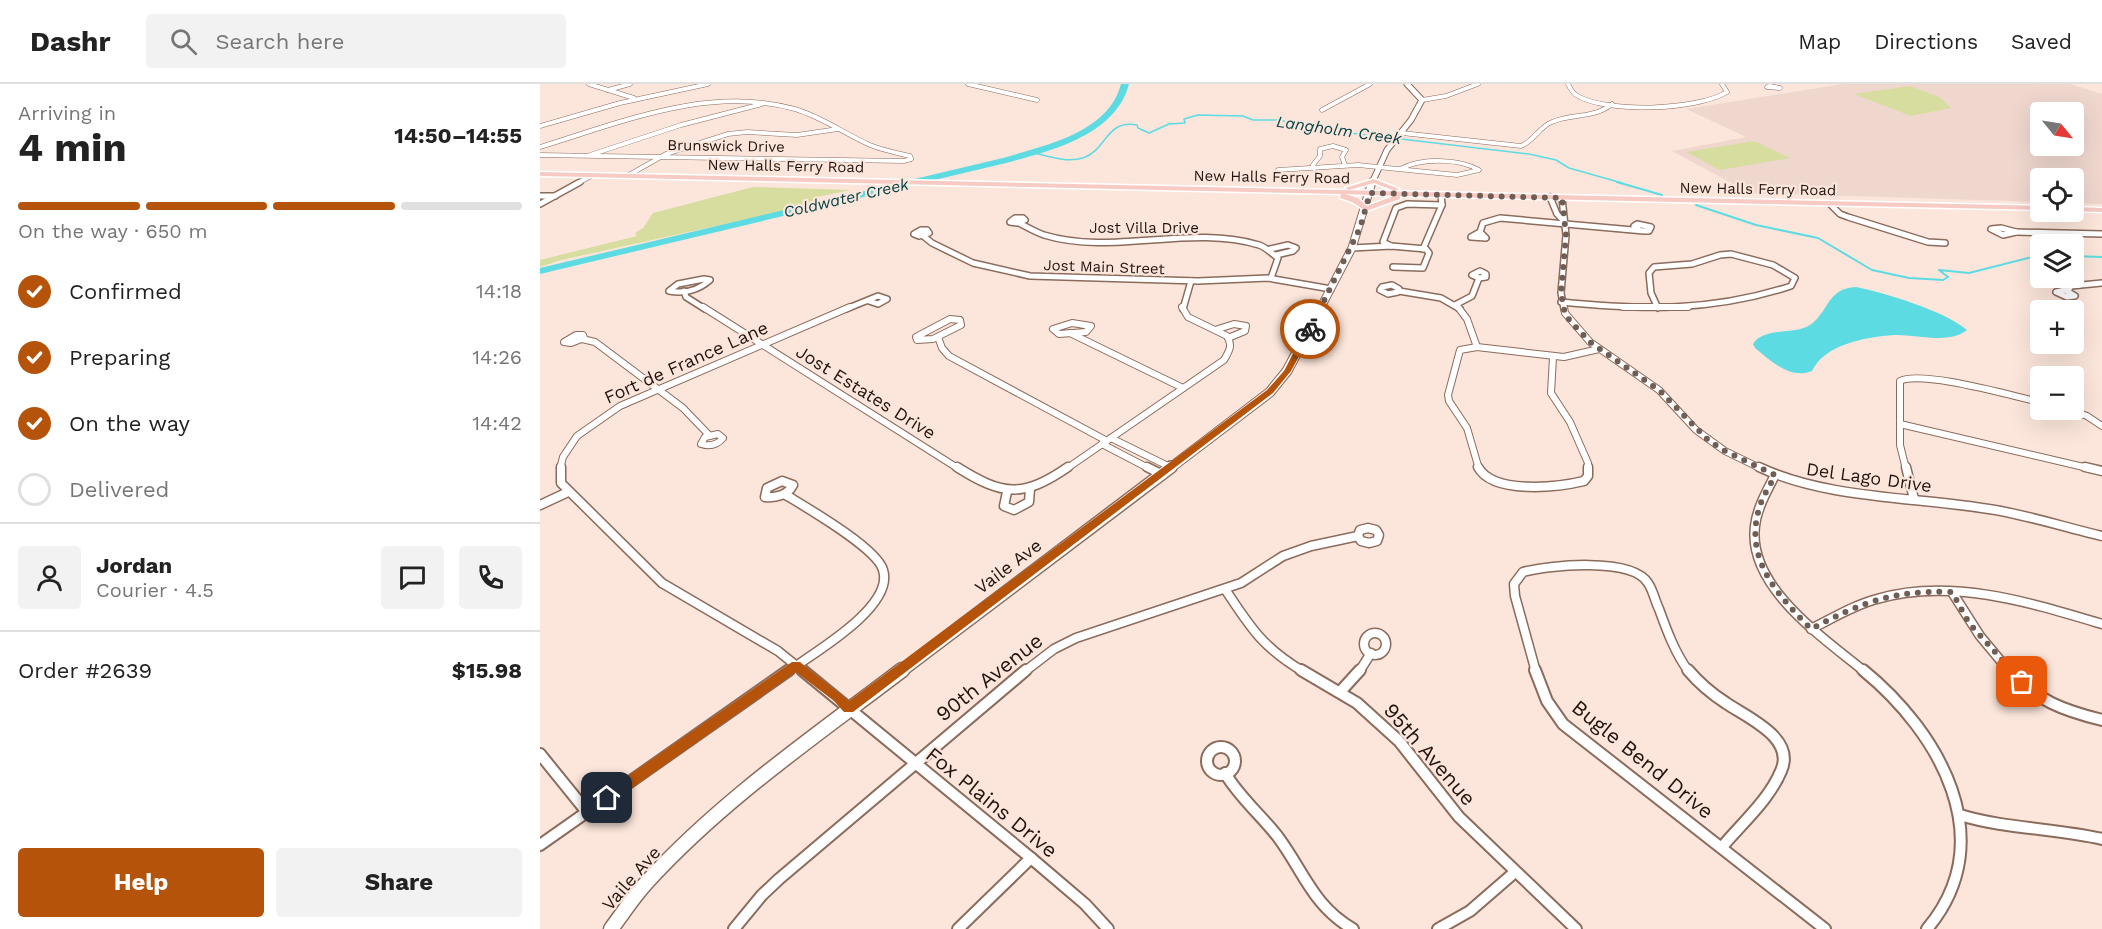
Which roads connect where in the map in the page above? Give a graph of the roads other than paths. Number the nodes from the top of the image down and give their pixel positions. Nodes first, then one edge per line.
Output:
1 (590, 84) edge
2 (630, 84) edge
3 (708, 84) edge
4 (968, 84) edge
5 (1370, 84) edge
6 (1407, 84) edge
7 (1478, 84) edge
8 (1568, 84) edge
9 (1722, 84) edge
10 (606, 90) junction
11 (637, 99) junction
12 (1037, 100) dead end
13 (1422, 100) junction
14 (763, 103) junction
15 (1612, 104) junction
16 (1322, 110) dead end
17 (540, 126) edge
18 (838, 129) junction
19 (1402, 134) junction
20 (540, 147) edge
21 (878, 148) junction
22 (540, 155) edge
23 (586, 156) junction
24 (660, 157) junction
25 (857, 159) junction
26 (1346, 165) junction
27 (1379, 167) junction
28 (1314, 169) junction
29 (1400, 169) junction
30 (1278, 170) dead end
31 (540, 174) edge
32 (593, 175) junction
33 (627, 176) junction
34 (1374, 181) junction
35 (1333, 192) junction
36 (1370, 193) junction
37 (1437, 195) junction
38 (540, 196) edge
39 (556, 196) junction
40 (1550, 197) junction
41 (1562, 198) junction
42 (540, 204) edge
43 (1830, 204) junction
44 (1442, 205) junction
45 (2030, 208) edge
46 (1366, 209) junction
47 (2084, 209) edge
48 (2102, 210) edge
49 (1565, 222) junction
50 (1019, 223) dead end
51 (1639, 230) dead end
52 (1480, 232) dead end
53 (2016, 232) dead end
54 (2102, 234) edge
55 (922, 236) dead end
56 (1945, 243) dead end
57 (1391, 246) junction
58 (1352, 248) junction
59 (1270, 249) junction
60 (1423, 249) junction
61 (1276, 255) junction
62 (1393, 267) dead end
63 (1271, 278) junction
64 (1479, 278) dead end
65 (1191, 281) junction
66 (2102, 283) edge
67 (1333, 286) junction
68 (684, 291) junction
69 (1399, 291) dead end
70 (2068, 291) dead end
71 (869, 301) dead end
72 (1562, 302) junction
73 (1455, 305) junction
74 (1658, 309) junction
75 (1218, 329) junction
76 (1070, 333) junction
77 (938, 337) junction
78 (1228, 338) junction
79 (582, 339) dead end
80 (762, 344) junction
81 (1477, 347) junction
82 (1599, 349) junction
83 (1553, 357) junction
84 (1183, 388) junction
85 (657, 389) junction
86 (2030, 400) edge
87 (2084, 415) edge
88 (1900, 424) junction
89 (2102, 426) edge
90 (709, 435) dead end
91 (1106, 441) junction
92 (1165, 471) junction
93 (2102, 471) edge
94 (1775, 475) junction
95 (1030, 489) junction
96 (568, 492) junction
97 (1007, 492) junction
98 (786, 495) dead end
99 (1914, 498) junction
100 (540, 505) edge
101 (1358, 536) dead end
102 (2102, 537) edge
103 (1225, 589) junction
104 (1952, 592) junction
105 (2102, 624) edge
106 (1811, 629) junction
107 (1371, 653) dead end
108 (796, 665) junction
109 (1340, 692) junction
110 (848, 709) junction
111 (2102, 720) edge
112 (540, 754) edge
113 (914, 764) junction
114 (1225, 773) dead end
115 (587, 812) junction
116 (1960, 815) junction
117 (2102, 839) edge
118 (540, 845) edge
119 (1722, 847) junction
120 (1031, 858) junction
121 (1515, 872) junction
122 (611, 929) edge
123 (734, 929) edge
124 (958, 929) edge
125 (1108, 929) edge
126 (1353, 929) edge
127 (1438, 929) edge
128 (1576, 929) edge
129 (1825, 929) edge
130 (1927, 929) edge

1 - 10 street
2 - 10 street
3 - 11 street
4 - 12 street
5 - 16 street
6 - 13 main road
7 - 13 street
8 - 15 street
9 - 15 street
10 - 11 street
11 - 17 street
13 - 19 main road, Vaile Ave
14 - 18 street
14 - 20 street
14 - 23 street
15 - 19 street
18 - 21 street
18 - 24 street
19 - 27 main road, Vaile Ave
21 - 25 street
21 - 25 street, Brunswick Drive
22 - 23 street, Brunswick Drive
23 - 24 street, Brunswick Drive
24 - 25 street, Brunswick Drive
24 - 33 street
26 - 27 street
26 - 28 street
26 - 28 street
27 - 29 street
27 - 34 main road, Vaile Ave
28 - 30 street
29 - 29 street
31 - 32 main road, New Halls Ferry Road
32 - 33 main road, New Halls Ferry Road
32 - 39 street
33 - 35 main road, New Halls Ferry Road
34 - 35 main road
34 - 36 main road, Vaile Ave
34 - 37 main road
35 - 36 main road, New Halls Ferry Road
35 - 46 main road
36 - 37 main road, New Halls Ferry Road
36 - 46 main road, Vaile Ave
37 - 40 main road, New Halls Ferry Road
37 - 44 street
37 - 46 main road
38 - 39 street
39 - 42 street
40 - 41 main road, New Halls Ferry Road
40 - 49 street
41 - 43 main road, New Halls Ferry Road
41 - 49 street
43 - 45 main road, New Halls Ferry Road
43 - 56 street
44 - 57 street
44 - 60 street
46 - 58 main road, Vaile Ave
47 - 48 main road
49 - 51 street
49 - 52 street
49 - 72 street
50 - 59 street, Jost Villa Drive
53 - 54 street
55 - 65 street, Jost Main Street
57 - 58 street
57 - 60 street
58 - 67 main road, Vaile Ave
59 - 61 street, Jost Villa Drive
59 - 61 street, Jost Villa Drive
60 - 62 street
61 - 63 street
63 - 65 street, Jost Main Street
63 - 67 street, Jost Main Street
64 - 73 street
65 - 75 street
66 - 70 street
67 - 92 main road, Vaile Ave
68 - 68 street
68 - 80 street, Jost Estates Drive
69 - 73 street
71 - 80 street, Fort de France Lane
72 - 74 street
72 - 82 street, Del Lago Drive
73 - 81 street
74 - 74 street
75 - 78 street
75 - 78 street
76 - 76 street
76 - 84 street
77 - 77 street
77 - 91 street
78 - 84 street, Jost Estates Drive
79 - 85 street
80 - 85 street, Fort de France Lane
80 - 97 street, Jost Estates Drive
81 - 83 street
81 - 83 street
82 - 83 street
82 - 94 street, Del Lago Drive
84 - 91 street, Jost Estates Drive
85 - 90 street
85 - 96 street, Fort de France Lane
86 - 88 street
87 - 89 street
88 - 93 street
88 - 99 street
91 - 92 street
91 - 95 street, Jost Estates Drive
92 - 110 main road, Vaile Ave
94 - 99 street, Del Lago Drive
94 - 106 street
95 - 97 street, Jost Estates Drive
95 - 97 street, Jost Estates Drive
96 - 100 street
96 - 108 street, Fort de France Lane
98 - 108 street
99 - 102 street, Del Lago Drive
101 - 103 street, 90th Avenue
103 - 109 street, 95th Avenue
103 - 113 street, 90th Avenue
104 - 105 street
104 - 106 street
104 - 111 street
106 - 116 street
107 - 109 street
108 - 110 street, Fort de France Lane
108 - 115 street
109 - 121 street, 95th Avenue
110 - 113 street, Fox Plains Drive
110 - 122 main road, Vaile Ave
112 - 115 street
113 - 120 street, Fox Plains Drive
113 - 123 street, 90th Avenue
114 - 126 street
115 - 118 street
116 - 117 street
116 - 130 street
119 - 119 street, Bugle Bend Drive
119 - 129 street, Bugle Bend Drive
120 - 124 street
120 - 125 street, Fox Plains Drive
121 - 127 street
121 - 128 street, 95th Avenue

